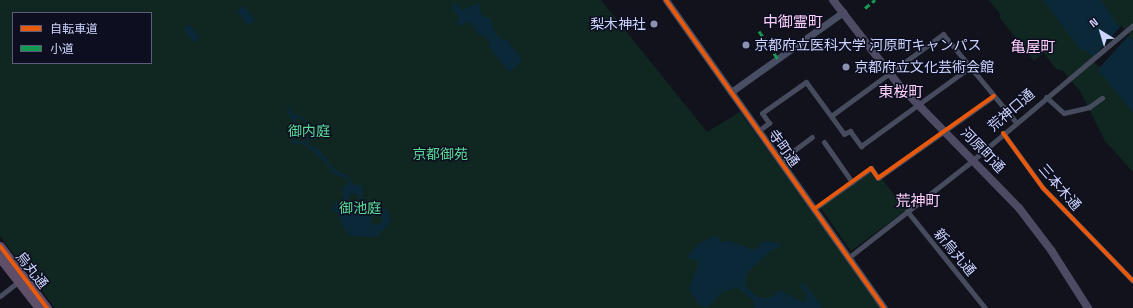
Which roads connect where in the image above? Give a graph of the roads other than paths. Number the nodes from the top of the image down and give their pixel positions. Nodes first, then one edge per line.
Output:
1 (666, 0) edge
2 (833, 0) edge
3 (843, 12) junction
4 (1133, 25) edge
5 (970, 67) junction
6 (890, 73) junction
7 (731, 92) junction
8 (994, 96) junction
9 (1046, 96) junction
10 (1102, 98) dead end
11 (918, 104) junction
12 (831, 116) junction
13 (1015, 122) junction
14 (945, 130) junction
15 (758, 131) junction
16 (1003, 133) junction
17 (812, 137) dead end
18 (824, 142) dead end
19 (973, 159) junction
20 (780, 161) junction
21 (852, 182) junction
22 (814, 209) junction
23 (907, 211) junction
24 (0, 246) edge
25 (0, 258) edge
26 (848, 258) junction
27 (18, 282) junction
28 (1133, 282) edge
29 (0, 296) edge
30 (39, 308) edge
31 (47, 308) edge
32 (884, 308) edge
33 (985, 308) edge
34 (1088, 308) edge

1 - 7 street, 寺町通
2 - 3 main road, 河原町通
3 - 6 main road, 河原町通
3 - 7 street
4 - 9 street, 荒神口通
5 - 6 street
5 - 8 street
5 - 11 street
6 - 11 main road, 河原町通
6 - 12 street
7 - 15 street, 寺町通
8 - 13 street
8 - 14 street
9 - 10 street
9 - 13 street, 荒神口通
11 - 12 street
11 - 14 main road, 河原町通
12 - 15 street
13 - 16 street, 荒神口通
14 - 19 main road, 河原町通
14 - 21 street
15 - 20 street, 寺町通
16 - 19 street, 荒神口通
16 - 28 street, 三本木通
17 - 20 street
18 - 21 street
19 - 23 street, 荒神口通
19 - 34 main road, 河原町通
20 - 22 street, 寺町通
21 - 22 street
22 - 26 street, 寺町通
23 - 26 street, 荒神口通
23 - 33 street, 新烏丸通
24 - 31 highway, 烏丸通
25 - 27 highway, 烏丸通
26 - 32 street, 寺町通
27 - 29 street
27 - 30 highway, 烏丸通

